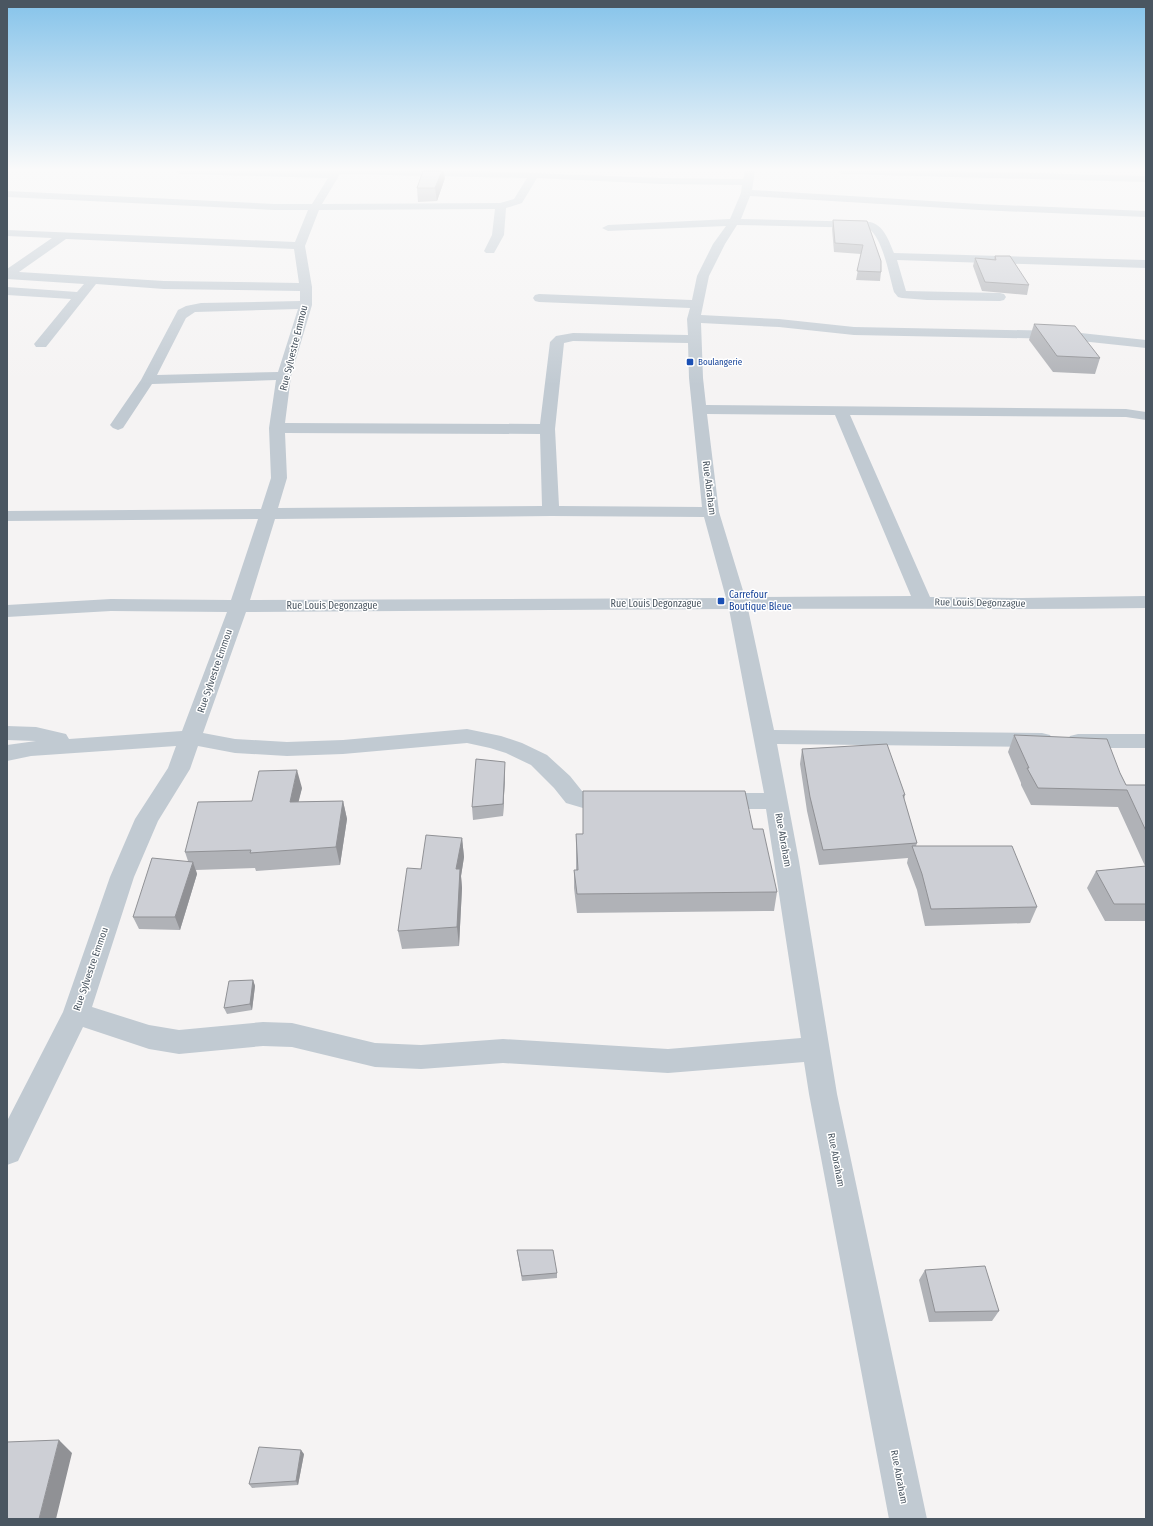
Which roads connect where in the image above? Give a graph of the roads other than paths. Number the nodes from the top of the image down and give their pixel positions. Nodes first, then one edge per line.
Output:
1 (54, 242) edge
2 (209, 242) edge
3 (300, 242) edge
4 (494, 242) edge
5 (719, 242) edge
6 (884, 242) edge
7 (298, 246) junction
8 (490, 251) dead end
9 (890, 256) junction
10 (1146, 264) edge
11 (7, 275) edge
12 (93, 280) junction
13 (7, 291) edge
14 (81, 296) junction
15 (306, 296) junction
16 (1000, 297) dead end
17 (539, 298) dead end
18 (695, 312) junction
19 (695, 339) junction
20 (41, 344) dead end
21 (1146, 344) edge
22 (284, 376) junction
23 (148, 380) junction
24 (699, 409) junction
25 (841, 411) junction
26 (1146, 416) edge
27 (118, 425) dead end
28 (277, 428) junction
29 (546, 429) junction
30 (551, 511) junction
31 (711, 512) junction
32 (267, 513) junction
33 (7, 516) edge
34 (923, 602) junction
35 (1146, 602) edge
36 (737, 604) junction
37 (238, 606) junction
38 (7, 611) edge
39 (7, 733) edge
40 (765, 737) junction
41 (192, 738) junction
42 (1146, 742) edge
43 (74, 746) junction
44 (7, 752) edge
45 (631, 800) edge
46 (701, 801) edge
47 (776, 801) junction
48 (76, 1013) junction
49 (816, 1049) junction
50 (7, 1151) edge
51 (908, 1519) edge

1 - 11 street
2 - 7 street
3 - 7 street
4 - 8 street
5 - 18 street, Rue Abraham
6 - 9 street
7 - 15 street, Rue Sylvestre Emmou
9 - 10 street
9 - 16 street
11 - 12 street
12 - 14 street
12 - 15 street
13 - 14 street
14 - 20 street
15 - 22 street, Rue Sylvestre Emmou
15 - 23 street
17 - 18 street
18 - 19 street, Rue Abraham
18 - 21 street
19 - 24 street, Rue Abraham
19 - 29 street
22 - 23 street
22 - 28 street, Rue Sylvestre Emmou
23 - 27 street
24 - 25 street
24 - 31 street, Rue Abraham
25 - 26 street
25 - 34 street
28 - 29 street
28 - 32 street, Rue Sylvestre Emmou
29 - 30 street
30 - 31 street
30 - 32 street
31 - 36 street, Rue Abraham
32 - 33 street
32 - 37 street, Rue Sylvestre Emmou
34 - 35 street, Rue Louis Degonzague
34 - 36 street, Rue Louis Degonzague
36 - 37 street, Rue Louis Degonzague
36 - 40 street, Rue Abraham
37 - 38 street, Rue Louis Degonzague
37 - 41 street, Rue Sylvestre Emmou
39 - 43 street
40 - 42 street
40 - 47 street, Rue Abraham
41 - 43 street
41 - 45 street
41 - 48 street, Rue Sylvestre Emmou
43 - 44 street
46 - 47 street
47 - 49 street, Rue Abraham
48 - 49 street
48 - 50 street, Rue Sylvestre Emmou
49 - 51 street, Rue Abraham

